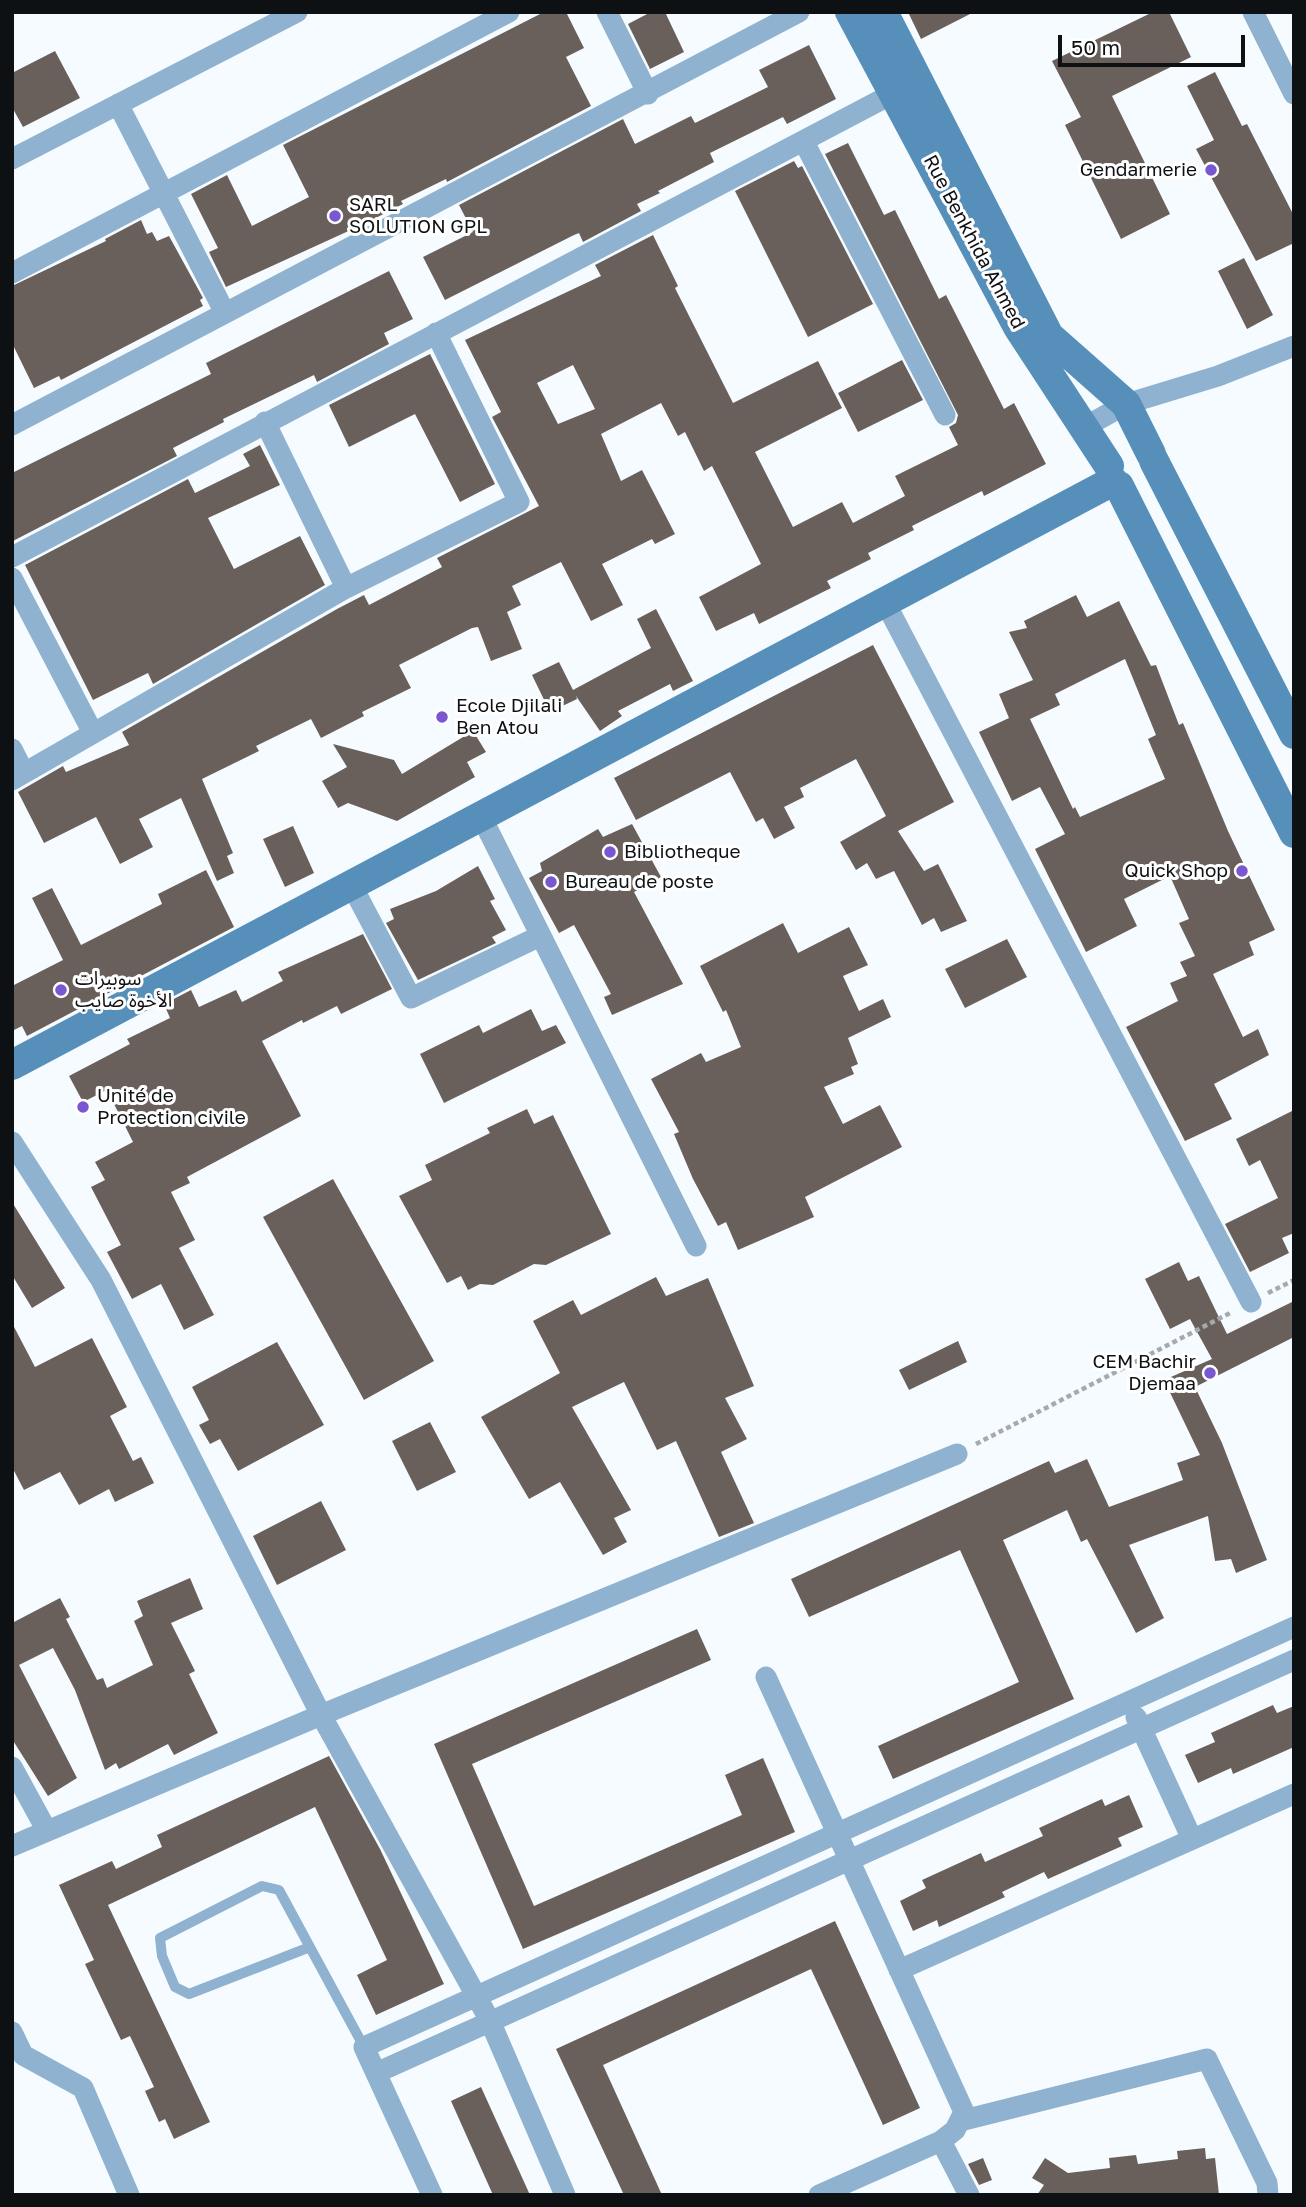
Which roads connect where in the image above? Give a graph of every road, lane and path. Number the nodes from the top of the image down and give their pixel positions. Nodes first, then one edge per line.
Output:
1 (297, 12) edge
2 (509, 12) edge
3 (607, 12) edge
4 (799, 12) edge
5 (850, 12) edge
6 (883, 12) edge
7 (1253, 12) edge
8 (894, 93) junction
9 (648, 94) junction
10 (1294, 94) edge
11 (118, 104) junction
12 (804, 142) junction
13 (12, 159) edge
14 (162, 195) junction
15 (12, 273) edge
16 (225, 312) junction
17 (436, 333) junction
18 (1294, 346) edge
19 (1126, 404) junction
20 (945, 415) dead end
21 (265, 422) junction
22 (12, 425) edge
23 (1083, 428) junction
24 (1153, 458) junction
25 (1114, 478) junction
26 (12, 557) edge
27 (12, 578) edge
28 (346, 589) junction
29 (885, 602) junction
30 (93, 733) junction
31 (1294, 734) edge
32 (12, 749) edge
33 (18, 776) edge
34 (481, 816) junction
35 (1294, 833) edge
36 (351, 884) junction
37 (540, 936) junction
38 (12, 1065) edge
39 (12, 1142) edge
40 (696, 1247) dead end
41 (1294, 1280) edge
42 (1251, 1302) junction
43 (957, 1454) joint
44 (1294, 1627) edge
45 (1294, 1660) edge
46 (766, 1678) dead end
47 (1130, 1700) junction
48 (321, 1715) junction
49 (1141, 1729) junction
50 (12, 1767) edge
51 (1294, 1794) edge
52 (47, 1831) junction
53 (835, 1833) junction
54 (1192, 1839) junction
55 (12, 1846) edge
56 (849, 1860) junction
57 (310, 1947) junction
58 (899, 1970) junction
59 (477, 1996) junction
60 (490, 2021) junction
61 (12, 2032) edge
62 (364, 2047) junction
63 (376, 2073) junction
64 (960, 2121) junction
65 (941, 2141) junction
66 (129, 2195) edge
67 (432, 2195) edge
68 (565, 2195) edge
69 (819, 2195) edge
70 (969, 2195) edge
71 (1268, 2195) edge

1 - 11 street
2 - 14 street
3 - 9 street
4 - 9 street
5 - 8 main road, Rue Benkhida Ahmed
6 - 19 main road
7 - 10 street
8 - 12 street
8 - 23 main road, Rue Benkhida Ahmed
9 - 16 street
11 - 13 street
11 - 14 street
12 - 17 street
12 - 20 street
14 - 15 street
14 - 16 street
16 - 22 street
17 - 21 street
17 - 28 street
18 - 19 street
19 - 23 street
19 - 24 main road
21 - 26 street
21 - 28 street
23 - 25 main road, Rue Benkhida Ahmed
24 - 25 main road
24 - 31 main road
25 - 29 main road
25 - 35 main road, Rue Benkhida Ahmed
27 - 30 street
28 - 30 street
29 - 34 main road
29 - 42 street
30 - 33 street
32 - 33 street
34 - 36 main road
34 - 37 street
36 - 37 street
36 - 38 main road
37 - 40 street
39 - 48 street
41 - 42 path
42 - 43 path
43 - 48 street
44 - 47 street
45 - 49 street
46 - 53 street
47 - 49 street
47 - 53 street
48 - 52 street
48 - 59 street
49 - 54 street
49 - 56 street
50 - 52 street
51 - 54 street
52 - 55 street
53 - 56 street
53 - 59 street
54 - 58 street
56 - 58 street
56 - 60 street
57 - 57 lane
57 - 62 lane
58 - 64 street
59 - 60 street
59 - 62 street
60 - 63 street
60 - 68 street
61 - 66 street
62 - 63 street
63 - 67 street
64 - 65 street
64 - 71 street
65 - 69 street
65 - 70 street

